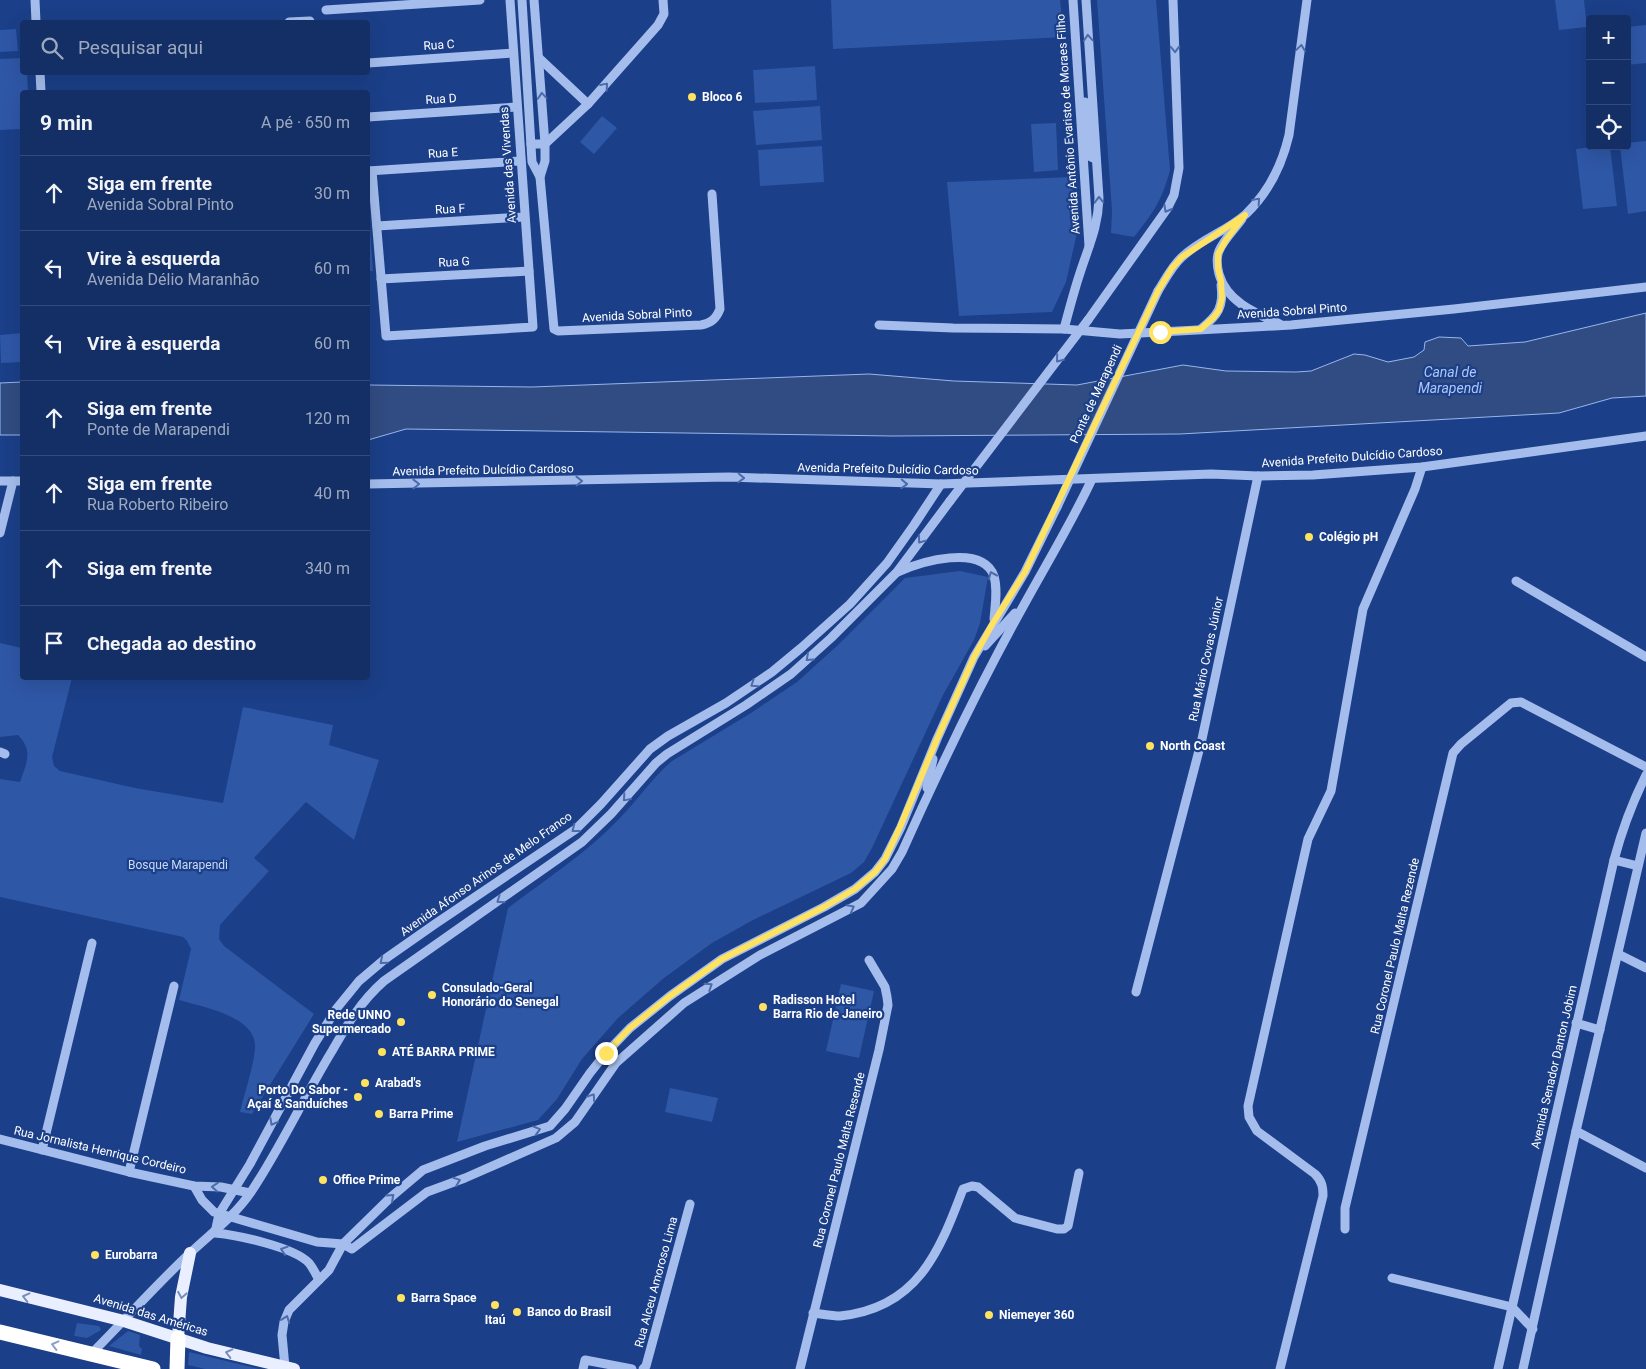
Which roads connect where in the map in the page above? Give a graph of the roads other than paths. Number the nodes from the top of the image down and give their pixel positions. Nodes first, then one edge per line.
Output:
1 (35, 0) edge
2 (480, 0) edge
3 (510, 0) edge
4 (522, 0) edge
5 (534, 0) edge
6 (663, 0) edge
7 (1073, 0) edge
8 (1086, 0) edge
9 (1172, 0) edge
10 (1307, 0) edge
11 (326, 10) dead end
12 (36, 20) edge
13 (513, 53) junction
14 (539, 58) junction
15 (370, 63) edge
16 (1077, 70) junction
17 (40, 75) edge
18 (41, 90) edge
19 (588, 104) junction
20 (517, 107) junction
21 (370, 116) edge
22 (531, 144) junction
23 (545, 144) junction
24 (1096, 159) junction
25 (520, 161) junction
26 (370, 171) edge
27 (540, 177) junction
28 (712, 194) dead end
29 (1245, 215) junction
30 (524, 217) junction
31 (377, 226) junction
32 (1089, 247) junction
33 (528, 270) junction
34 (381, 279) junction
35 (1221, 281) junction
36 (1646, 287) edge
37 (1282, 325) junction
38 (880, 326) dead end
39 (1064, 329) junction
40 (1201, 329) junction
41 (1646, 436) edge
42 (1422, 467) junction
43 (1258, 476) junction
44 (1092, 479) junction
45 (0, 480) edge
46 (18, 481) edge
47 (370, 484) edge
48 (941, 484) junction
49 (0, 534) edge
50 (897, 572) junction
51 (1516, 581) dead end
52 (1025, 602) junction
53 (850, 604) junction
54 (993, 623) junction
55 (974, 657) junction
56 (1646, 657) edge
57 (668, 736) junction
58 (937, 739) junction
59 (1646, 767) edge
60 (646, 774) junction
61 (1646, 775) edge
62 (924, 803) junction
63 (1646, 834) edge
64 (1614, 860) junction
65 (1638, 866) junction
66 (464, 905) junction
67 (474, 918) junction
68 (92, 943) dead end
69 (408, 943) junction
70 (1618, 954) junction
71 (421, 955) junction
72 (869, 960) dead end
73 (1646, 968) edge
74 (174, 986) dead end
75 (1136, 992) dead end
76 (1576, 1023) junction
77 (1600, 1030) junction
78 (1576, 1131) junction
79 (0, 1139) edge
80 (42, 1150) junction
81 (1646, 1168) edge
82 (130, 1172) junction
83 (1079, 1173) dead end
84 (194, 1186) junction
85 (235, 1189) junction
86 (250, 1193) junction
87 (690, 1204) dead end
88 (219, 1214) junction
89 (231, 1217) junction
90 (1345, 1229) dead end
91 (215, 1233) junction
92 (343, 1244) junction
93 (190, 1253) junction
94 (1392, 1278) dead end
95 (319, 1280) junction
96 (0, 1290) edge
97 (1512, 1307) junction
98 (813, 1313) junction
99 (124, 1321) junction
100 (1533, 1329) junction
101 (0, 1332) edge
102 (178, 1338) junction
103 (91, 1354) junction
104 (584, 1364) edge
105 (289, 1368) edge
106 (645, 1368) edge
107 (153, 1369) edge
108 (176, 1369) edge
109 (632, 1369) edge
110 (800, 1369) edge
111 (1280, 1369) edge
112 (1498, 1369) edge
113 (1523, 1369) edge

1 - 12 street
2 - 11 street
3 - 13 street, Avenida das Vivendas
4 - 22 street
5 - 14 street
19 -> 6 street
7 - 16 street, Avenida Antônio Evaristo de Moraes Filho
24 -> 8 street, Avenida Antônio Evaristo de Moraes Filho
9 -> 50 street, bridge
29 -> 10 street
13 - 15 street, Rua C
13 - 20 street, Avenida das Vivendas
14 - 19 street
23 -> 14 street
16 - 24 street
16 - 32 street, Avenida Antônio Evaristo de Moraes Filho
17 - 18 street
19 - 23 street
20 - 21 street, Rua D
20 - 25 street, Avenida das Vivendas
22 - 23 street
22 - 27 street
23 - 27 street
32 -> 24 street, Avenida Antônio Evaristo de Moraes Filho
25 - 26 street, Rua E
25 - 30 street, Avenida das Vivendas
26 - 31 street
27 - 28 street, Avenida Sobral Pinto
29 - 35 street
29 - 54 street, Ponte de Marapendi, bridge
30 - 31 street, Rua F
30 - 33 street, Avenida das Vivendas
31 - 34 street
32 - 39 street, Avenida Antônio Evaristo de Moraes Filho
33 - 34 street, Rua G
33 - 34 street, Avenida das Vivendas
35 - 37 street
35 - 40 street
36 - 37 street, Avenida Sobral Pinto
37 - 40 street, Avenida Sobral Pinto
38 - 39 street, Avenida Sobral Pinto
39 - 40 street, Avenida Sobral Pinto
41 - 42 street, Avenida Prefeito Dulcídio Cardoso
42 - 43 street, Avenida Prefeito Dulcídio Cardoso
42 - 111 street
43 - 44 street, Avenida Prefeito Dulcídio Cardoso
43 - 75 street, Rua Mário Covas Júnior
44 - 48 street, Avenida Prefeito Dulcídio Cardoso
44 - 52 street
45 - 46 street
46 - 49 street
47 -> 48 street, Avenida Prefeito Dulcídio Cardoso
48 - 53 street, Avenida Afonso Arinos de Melo Franco
50 - 53 street
54 -> 50 street
50 -> 60 street
51 - 56 street
52 - 55 street
52 - 62 street
53 -> 57 street, Avenida Afonso Arinos de Melo Franco
54 - 55 street, Ponte de Marapendi
55 - 58 street
57 - 60 street
57 -> 66 street, Avenida Afonso Arinos de Melo Franco
58 - 62 street
92 -> 58 street
59 - 90 street, Rua Coronel Paulo Malta Rezende
60 -> 67 street
61 - 64 street, Avenida Senador Danton Jobim
92 -> 62 street
63 - 65 street
64 - 65 street
64 - 76 street, Avenida Senador Danton Jobim
65 - 70 street
66 - 67 street
66 - 69 street, Avenida Afonso Arinos de Melo Franco
67 - 71 street
68 - 80 street
69 - 71 street
69 -> 85 street, Avenida Afonso Arinos de Melo Franco
70 - 73 street
70 - 77 street
71 - 86 street
72 - 98 street, Rua Coronel Paulo Malta Resende
74 - 82 street
76 - 77 street
76 - 97 street, Avenida Senador Danton Jobim
77 - 78 street
78 - 81 street
78 - 100 street
79 - 80 street, Rua Jornalista Henrique Cordeiro
80 - 82 street, Rua Jornalista Henrique Cordeiro
82 - 84 street, Rua Jornalista Henrique Cordeiro
83 - 98 street
85 -> 84 street, Rua Jornalista Henrique Cordeiro
84 - 88 street, Rua Jornalista Henrique Cordeiro
85 - 86 street, Rua Jornalista Henrique Cordeiro
85 - 88 street, Avenida Afonso Arinos de Melo Franco
86 - 89 street
87 - 106 street, Rua Alceu Amoroso Lima
88 - 89 street
88 - 91 street, Avenida Afonso Arinos de Melo Franco
89 - 91 street
89 - 92 street
91 - 93 street
95 -> 91 street
92 - 95 street
93 - 99 street
93 -> 102 main road
94 - 97 street
105 -> 95 street
99 -> 96 main road, Avenida das Américas
97 - 100 street
97 - 112 street, Avenida Senador Danton Jobim
98 - 110 street, Rua Coronel Paulo Malta Resende
99 - 102 main road, Avenida das Américas
99 - 103 street
100 - 113 street
103 -> 101 highway
105 -> 102 main road, Avenida das Américas
102 - 108 highway
103 - 107 highway
104 - 109 street

